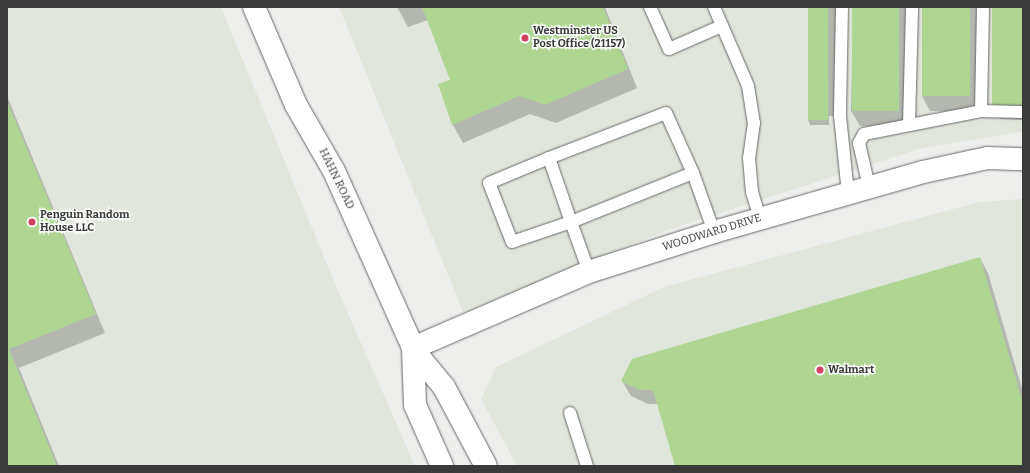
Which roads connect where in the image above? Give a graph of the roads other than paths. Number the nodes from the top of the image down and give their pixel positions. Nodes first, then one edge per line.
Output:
1 (254, 7) edge
2 (650, 7) edge
3 (714, 7) edge
4 (842, 7) edge
5 (912, 7) edge
6 (983, 7) edge
7 (722, 26) junction
8 (981, 111) junction
9 (1023, 112) edge
10 (909, 124) junction
11 (549, 158) junction
12 (1023, 159) edge
13 (693, 173) junction
14 (869, 187) junction
15 (848, 193) junction
16 (760, 219) junction
17 (572, 222) junction
18 (714, 232) junction
19 (589, 272) junction
20 (414, 350) junction
21 (570, 412) dead end
22 (442, 466) edge
23 (486, 466) edge
24 (587, 466) edge

1 - 20 street, HAHN ROAD
2 - 7 lane
3 - 7 lane
4 - 15 lane
5 - 10 lane
6 - 8 lane
7 - 16 lane
8 - 9 lane
8 - 10 lane
10 - 14 lane
11 - 13 lane
11 - 17 lane
11 - 17 lane
12 - 14 street, WOODWARD DRIVE
13 - 17 lane
13 - 18 lane
14 - 15 street, WOODWARD DRIVE
15 - 16 street, WOODWARD DRIVE
16 - 18 street, WOODWARD DRIVE
17 - 19 lane
18 - 19 street, WOODWARD DRIVE
19 - 20 street, WOODWARD DRIVE
20 - 22 street, HAHN ROAD
20 - 23 street, HAHN ROAD
21 - 24 lane

